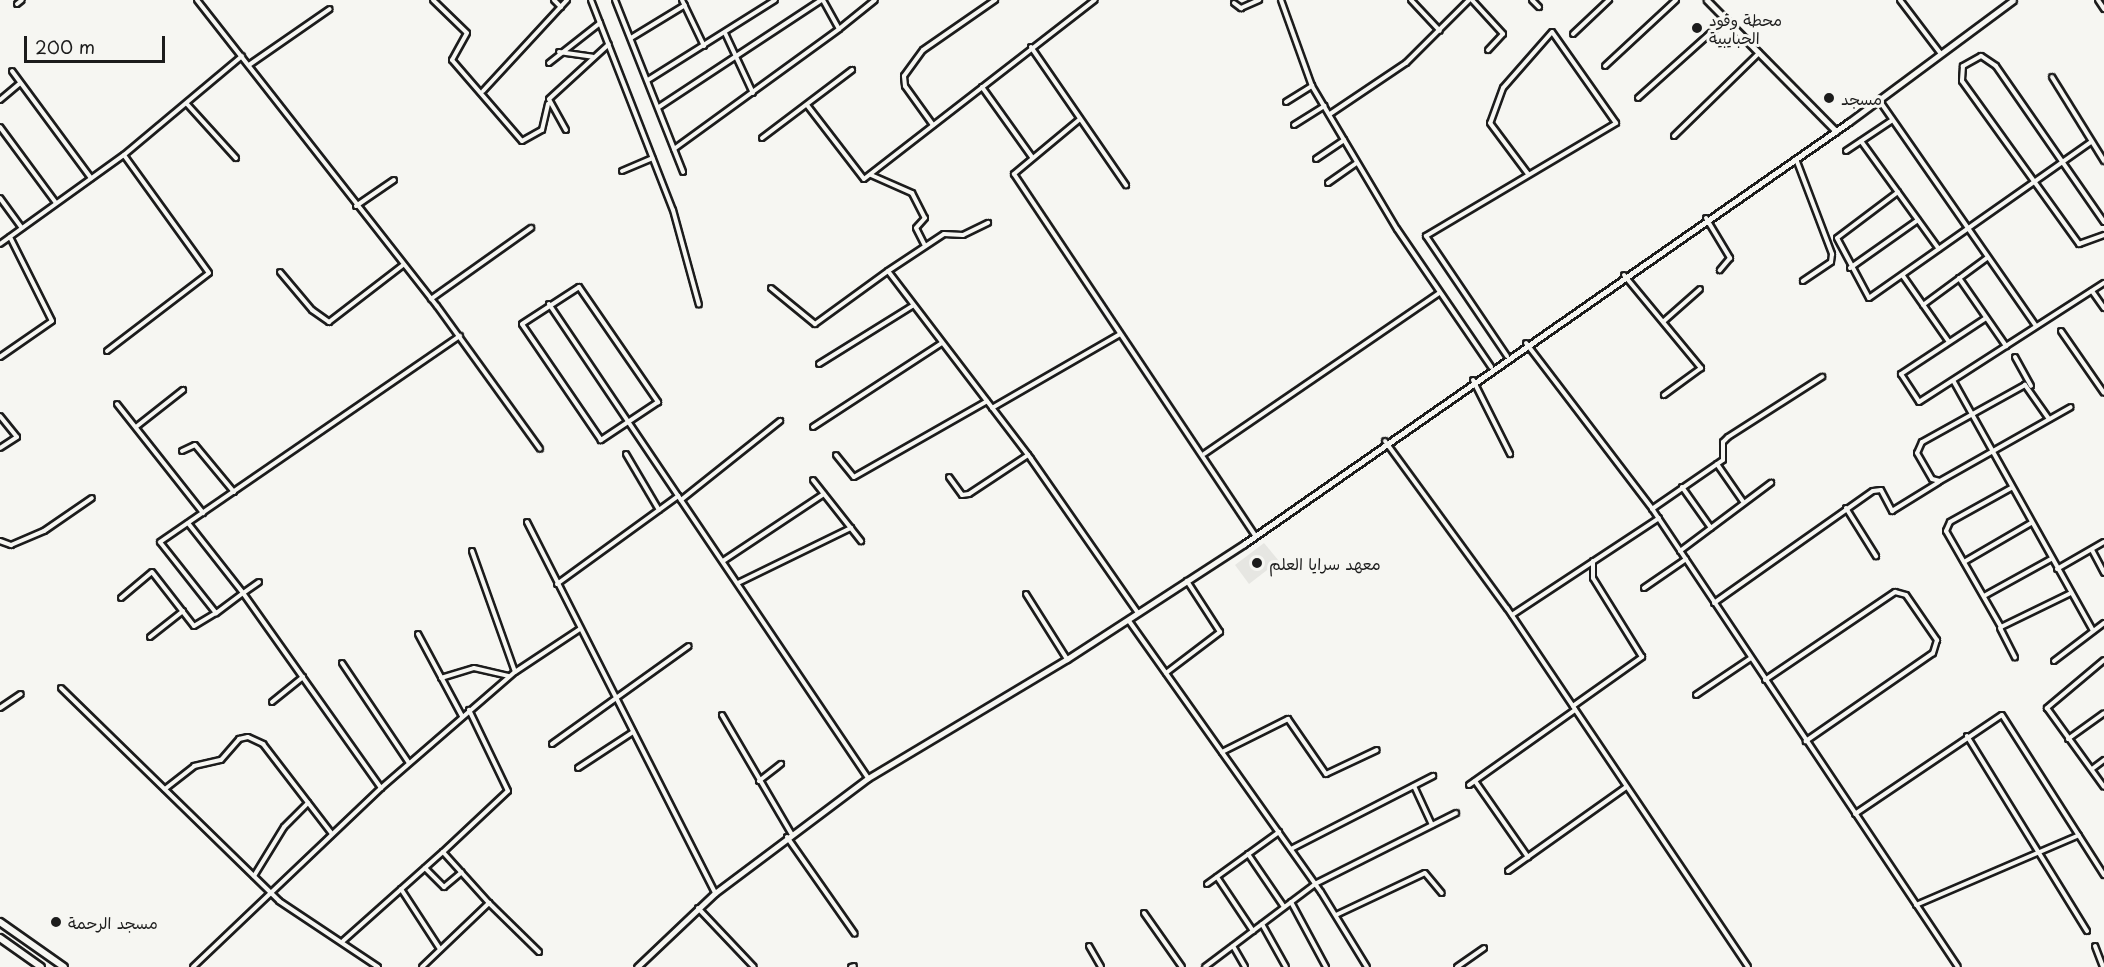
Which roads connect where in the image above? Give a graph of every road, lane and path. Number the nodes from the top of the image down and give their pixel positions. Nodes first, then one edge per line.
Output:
1 (22, 0) edge
2 (197, 0) edge
3 (433, 0) edge
4 (554, 0) edge
5 (567, 0) edge
6 (591, 0) edge
7 (615, 0) edge
8 (682, 0) edge
9 (775, 0) edge
10 (822, 0) edge
11 (875, 0) edge
12 (995, 0) edge
13 (1095, 0) edge
14 (1259, 0) edge
15 (1281, 0) edge
16 (1411, 0) edge
17 (1471, 0) edge
18 (1532, 0) edge
19 (1609, 0) edge
20 (1676, 0) edge
21 (1707, 0) edge
22 (1900, 0) edge
23 (2013, 0) edge
24 (2098, 0) edge
25 (1234, 3) dead end
26 (17, 4) dead end
27 (684, 6) junction
28 (561, 7) junction
29 (1539, 7) dead end
30 (330, 9) dead end
31 (2104, 9) edge
32 (1726, 19) junction
33 (600, 23) junction
34 (839, 29) junction
35 (1440, 31) junction
36 (725, 33) junction
37 (1573, 34) dead end
38 (631, 38) junction
39 (609, 44) junction
40 (704, 46) junction
41 (1030, 47) junction
42 (1488, 50) dead end
43 (559, 52) junction
44 (1759, 53) junction
45 (1942, 55) junction
46 (242, 56) junction
47 (737, 56) junction
48 (594, 57) junction
49 (549, 63) dead end
50 (249, 65) junction
51 (1605, 66) dead end
52 (852, 70) dead end
53 (12, 71) dead end
54 (2052, 77) dead end
55 (648, 80) junction
56 (20, 83) junction
57 (982, 86) junction
58 (1312, 86) junction
59 (483, 91) junction
60 (753, 93) junction
61 (1638, 98) dead end
62 (0, 100) edge
63 (1878, 100) junction
64 (1286, 102) dead end
65 (187, 104) junction
66 (548, 104) junction
67 (807, 105) junction
68 (1325, 106) junction
69 (659, 107) junction
70 (1330, 114) junction
71 (1080, 119) junction
72 (1891, 121) junction
73 (933, 125) junction
74 (1294, 125) dead end
75 (0, 128) edge
76 (566, 130) dead end
77 (1836, 131) junction
78 (1674, 136) dead end
79 (762, 138) dead end
80 (1344, 140) junction
81 (1861, 141) junction
82 (2091, 142) junction
83 (674, 149) junction
84 (1846, 151) dead end
85 (124, 155) junction
86 (1032, 157) junction
87 (236, 158) dead end
88 (652, 158) junction
89 (1795, 158) junction
90 (1316, 159) dead end
91 (2062, 160) junction
92 (2104, 161) edge
93 (1357, 163) junction
94 (622, 171) dead end
95 (683, 172) dead end
96 (1528, 174) junction
97 (871, 175) junction
98 (91, 178) junction
99 (393, 180) dead end
100 (2034, 182) junction
101 (1328, 183) dead end
102 (1126, 185) dead end
103 (1898, 192) junction
104 (0, 198) edge
105 (56, 203) junction
106 (356, 206) junction
107 (1706, 218) junction
108 (1918, 220) junction
109 (2104, 222) edge
110 (988, 223) dead end
111 (22, 228) junction
112 (531, 228) dead end
113 (1967, 229) junction
114 (2104, 235) edge
115 (10, 237) junction
116 (0, 244) edge
117 (925, 246) junction
118 (1939, 249) junction
119 (1988, 258) junction
120 (403, 265) junction
121 (1850, 268) junction
122 (1720, 270) dead end
123 (888, 271) junction
124 (280, 272) dead end
125 (1624, 275) junction
126 (1903, 276) junction
127 (1959, 278) junction
128 (1803, 281) dead end
129 (2104, 283) edge
130 (771, 288) dead end
131 (1700, 289) dead end
132 (2092, 291) junction
133 (1439, 293) junction
134 (431, 299) junction
135 (549, 304) junction
136 (1923, 304) junction
137 (699, 305) dead end
138 (912, 306) junction
139 (2104, 308) edge
140 (1986, 318) junction
141 (1664, 321) junction
142 (2036, 326) junction
143 (2061, 332) dead end
144 (1120, 334) junction
145 (460, 336) junction
146 (1526, 342) junction
147 (1949, 342) junction
148 (942, 343) junction
149 (2006, 346) junction
150 (107, 351) dead end
151 (1507, 356) junction
152 (0, 357) edge
153 (2015, 357) dead end
154 (819, 364) dead end
155 (1491, 367) junction
156 (1822, 377) dead end
157 (1473, 380) junction
158 (1954, 382) junction
159 (183, 390) dead end
160 (2032, 390) junction
161 (2104, 393) edge
162 (1664, 395) dead end
163 (987, 402) junction
164 (117, 404) dead end
165 (2071, 407) dead end
166 (992, 408) junction
167 (1971, 414) junction
168 (0, 416) edge
169 (2049, 419) junction
170 (780, 421) dead end
171 (630, 422) junction
172 (136, 427) junction
173 (813, 427) dead end
174 (1385, 441) junction
175 (0, 448) edge
176 (540, 448) dead end
177 (182, 451) dead end
178 (1991, 452) junction
179 (626, 454) dead end
180 (1204, 454) junction
181 (1510, 454) dead end
182 (836, 455) dead end
183 (1028, 455) junction
184 (1717, 464) junction
185 (949, 477) dead end
186 (1944, 479) junction
187 (813, 480) dead end
188 (1771, 483) dead end
189 (1682, 487) junction
190 (2011, 488) junction
191 (234, 492) junction
192 (824, 494) junction
193 (92, 498) dead end
194 (680, 498) junction
195 (1744, 503) junction
196 (1846, 508) junction
197 (1652, 509) junction
198 (659, 510) junction
199 (203, 513) junction
200 (1659, 518) junction
201 (527, 522) dead end
202 (188, 523) junction
203 (2031, 523) junction
204 (851, 528) junction
205 (1711, 528) junction
206 (1255, 535) junction
207 (0, 541) edge
208 (861, 541) dead end
209 (2104, 542) edge
210 (2092, 549) junction
211 (472, 551) dead end
212 (1680, 551) junction
213 (1876, 556) dead end
214 (2051, 559) junction
215 (1686, 560) junction
216 (723, 561) junction
217 (1593, 561) junction
218 (1964, 562) junction
219 (2057, 569) junction
220 (2104, 573) edge
221 (1187, 581) junction
222 (259, 582) dead end
223 (738, 583) junction
224 (557, 584) junction
225 (1644, 588) dead end
226 (243, 593) junction
227 (1026, 594) dead end
228 (2069, 594) junction
229 (1984, 596) junction
230 (121, 598) dead end
231 (1714, 603) junction
232 (183, 611) junction
233 (216, 613) junction
234 (1138, 613) junction
235 (1512, 615) junction
236 (1129, 621) junction
237 (2104, 622) edge
238 (1998, 625) junction
239 (580, 629) junction
240 (2093, 631) junction
241 (418, 634) dead end
242 (150, 637) dead end
243 (689, 646) dead end
244 (2015, 657) dead end
245 (1751, 658) junction
246 (1067, 659) junction
247 (2104, 660) edge
248 (2054, 661) dead end
249 (342, 663) dead end
250 (515, 672) junction
251 (1166, 673) junction
252 (508, 676) junction
253 (303, 677) junction
254 (441, 678) junction
255 (1765, 680) junction
256 (61, 688) dead end
257 (21, 694) dead end
258 (1696, 695) dead end
259 (616, 700) junction
260 (272, 702) dead end
261 (0, 708) edge
262 (1574, 708) junction
263 (469, 710) junction
264 (2104, 713) edge
265 (722, 715) dead end
266 (462, 716) junction
267 (633, 732) junction
268 (1967, 736) junction
269 (2068, 739) junction
270 (1806, 741) junction
271 (552, 744) dead end
272 (1377, 750) dead end
273 (1222, 752) junction
274 (2104, 760) edge
275 (409, 763) junction
276 (781, 764) dead end
277 (578, 768) dead end
278 (2092, 769) junction
279 (1433, 776) dead end
280 (868, 778) junction
281 (759, 781) junction
282 (1475, 781) junction
283 (1469, 785) dead end
284 (1414, 786) junction
285 (1626, 787) junction
286 (2104, 787) edge
287 (381, 788) junction
288 (165, 789) junction
289 (308, 803) junction
290 (1456, 813) dead end
291 (1856, 814) junction
292 (1432, 825) junction
293 (1279, 832) junction
294 (332, 834) junction
295 (789, 835) junction
296 (2079, 835) junction
297 (1291, 849) junction
298 (443, 852) junction
299 (2039, 852) junction
300 (1248, 854) junction
301 (1528, 857) junction
302 (424, 868) junction
303 (1508, 871) dead end
304 (462, 872) junction
305 (2104, 875) edge
306 (254, 876) junction
307 (1216, 877) junction
308 (1315, 884) junction
309 (1207, 885) dead end
310 (401, 889) junction
311 (270, 891) junction
312 (715, 893) junction
313 (1442, 893) dead end
314 (1291, 902) junction
315 (489, 903) junction
316 (1916, 905) junction
317 (1284, 907) junction
318 (698, 908) junction
319 (1144, 913) dead end
320 (1336, 915) junction
321 (0, 922) edge
322 (1262, 924) junction
323 (1253, 931) junction
324 (2087, 932) dead end
325 (855, 934) dead end
326 (0, 939) edge
327 (343, 941) junction
328 (1089, 946) dead end
329 (1233, 946) junction
330 (2095, 946) dead end
331 (1484, 948) dead end
332 (440, 949) junction
333 (539, 952) dead end
334 (41, 967) edge
335 (64, 967) edge
336 (193, 967) edge
337 (378, 967) edge
338 (422, 967) edge
339 (637, 967) edge
340 (754, 967) edge
341 (1101, 967) edge
342 (1182, 967) edge
343 (1205, 967) edge
344 (1245, 967) edge
345 (1286, 967) edge
346 (1326, 967) edge
347 (1367, 967) edge
348 (1457, 967) edge
349 (1748, 967) edge
350 (1958, 967) edge
351 (2103, 967) edge

1 - 26 street
2 - 46 street
3 - 59 street
4 - 28 street
5 - 28 street
6 - 33 street
7 - 38 street
8 - 27 street
9 - 36 street
10 - 34 street
10 - 47 street
11 - 34 street
12 - 73 street
13 - 41 street
14 - 25 street
15 - 58 street
16 - 35 street
17 - 35 street
17 - 42 street
18 - 29 street
19 - 37 street
20 - 51 street
21 - 32 street
22 - 45 street
23 - 45 main road
24 - 31 street
27 - 38 street
27 - 40 street
28 - 59 street
30 - 50 street
32 - 44 street
32 - 61 street
33 - 39 street
33 - 43 street
34 - 60 street
35 - 70 street
36 - 40 street
36 - 47 street
38 - 55 street
39 - 48 street
39 - 88 street
40 - 55 street
41 - 57 street
41 - 71 street
43 - 48 street
43 - 49 street
44 - 77 street
44 - 78 street
45 - 63 main road
46 - 50 street
46 - 65 street
47 - 60 street
47 - 69 street
48 - 66 street
50 - 106 street
52 - 67 street
53 - 56 street
54 - 82 street
55 - 69 street
56 - 62 street
56 - 98 street
57 - 73 street
57 - 86 street
58 - 64 street
58 - 68 street
59 - 66 street
60 - 83 street
63 - 72 street
63 - 77 main road
65 - 85 street
65 - 87 street
66 - 76 street
67 - 79 street
67 - 97 street
68 - 70 street
68 - 74 street
69 - 83 street
70 - 80 street
71 - 86 street
71 - 102 street
72 - 81 street
72 - 113 street
73 - 97 street
75 - 105 street
77 - 89 main road
80 - 90 street
80 - 93 street
81 - 84 street
81 - 103 street
82 - 91 street
82 - 92 street
83 - 95 street
85 - 98 street
85 - 150 street
86 - 144 street
88 - 94 street
88 - 137 street
89 - 107 main road
89 - 128 street
91 - 100 street
91 - 100 street
91 - 109 street
93 - 101 street
93 - 133 street
96 - 96 street
96 - 151 street
97 - 117 street
98 - 105 street
99 - 106 street
100 - 113 street
100 - 114 street
103 - 108 street
103 - 121 street
104 - 111 street
105 - 111 street
106 - 120 street
107 - 122 street
107 - 125 main road
108 - 118 street
108 - 121 street
110 - 117 street
111 - 115 street
112 - 134 street
113 - 118 street
113 - 119 street
115 - 116 street
115 - 152 street
117 - 123 street
118 - 126 street
119 - 127 street
119 - 142 street
120 - 124 street
120 - 134 street
121 - 126 street
123 - 130 street
123 - 138 street
125 - 141 street
125 - 146 main road
126 - 136 street
127 - 136 street
127 - 140 street
129 - 132 street
131 - 141 street
132 - 139 street
132 - 142 street
133 - 155 street
133 - 180 street
134 - 145 street
135 - 171 street
135 - 171 street
135 - 171 street
136 - 147 street
138 - 148 street
138 - 154 street
140 - 147 street
140 - 149 street
141 - 162 street
142 - 149 street
143 - 161 street
144 - 166 street
144 - 180 street
145 - 176 street
145 - 191 street
146 - 151 main road
146 - 197 street
147 - 158 street
148 - 163 street
148 - 173 street
149 - 158 street
151 - 155 main road
153 - 160 street
155 - 157 main road
156 - 184 street
157 - 174 main road
157 - 181 street
158 - 167 street
159 - 172 street
160 - 167 street
160 - 169 street
163 - 166 street
163 - 182 street
164 - 172 street
165 - 169 street
166 - 183 street
167 - 178 street
167 - 186 street
168 - 175 street
169 - 178 street
170 - 194 street
171 - 194 street
172 - 199 street
174 - 206 main road
174 - 235 street
177 - 191 street
178 - 186 street
178 - 190 street
179 - 198 street
180 - 206 street
183 - 185 street
183 - 234 street
184 - 189 street
184 - 195 street
186 - 196 street
187 - 192 street
188 - 195 street
189 - 197 street
189 - 205 street
190 - 203 street
190 - 218 street
191 - 199 street
192 - 204 street
192 - 216 street
193 - 207 street
194 - 198 street
194 - 216 street
195 - 205 street
196 - 213 street
196 - 231 street
197 - 200 street
198 - 224 street
199 - 202 street
200 - 212 street
200 - 217 street
201 - 224 street
202 - 226 street
202 - 233 street
203 - 214 street
203 - 218 street
204 - 208 street
204 - 223 street
205 - 212 street
206 - 221 main road
209 - 210 street
210 - 219 street
210 - 220 street
211 - 250 street
212 - 215 street
214 - 219 street
214 - 229 street
215 - 225 street
215 - 231 street
216 - 223 street
217 - 235 street
217 - 262 street
218 - 229 street
219 - 228 street
221 - 234 main road
221 - 251 street
222 - 226 street
223 - 280 street
224 - 239 street
226 - 233 street
226 - 253 street
227 - 246 street
228 - 238 street
228 - 240 street
229 - 238 street
230 - 232 street
231 - 245 street
232 - 233 street
232 - 242 street
234 - 236 main road
235 - 262 street
236 - 246 main road
236 - 251 street
237 - 240 street
238 - 244 street
239 - 250 street
239 - 259 street
240 - 248 street
241 - 254 street
243 - 259 street
245 - 255 street
245 - 258 street
246 - 280 main road
247 - 269 street
249 - 275 street
250 - 252 street
251 - 273 street
252 - 254 street
252 - 263 street
253 - 260 street
253 - 287 street
254 - 266 street
255 - 270 street
255 - 270 street
256 - 288 street
257 - 261 street
259 - 267 street
259 - 271 street
262 - 282 street
262 - 285 street
263 - 266 street
263 - 298 street
264 - 269 street
265 - 281 street
266 - 275 street
267 - 277 street
267 - 312 street
268 - 291 street
268 - 296 street
268 - 299 street
269 - 278 street
270 - 291 street
272 - 273 street
273 - 293 street
274 - 278 street
275 - 287 street
276 - 281 street
278 - 286 street
279 - 284 street
280 - 295 main road
281 - 295 street
282 - 283 street
282 - 301 street
284 - 292 street
284 - 297 street
285 - 301 street
285 - 349 street
287 - 294 street
288 - 289 street
288 - 306 street
289 - 294 street
289 - 306 street
290 - 292 street
291 - 316 street
292 - 308 street
293 - 297 street
293 - 300 street
294 - 311 street
295 - 312 main road
295 - 325 street
296 - 299 street
296 - 305 street
297 - 308 street
298 - 302 street
298 - 304 street
299 - 316 street
299 - 324 street
300 - 307 street
300 - 317 street
301 - 303 street
302 - 304 street
302 - 310 street
304 - 315 street
306 - 311 street
307 - 309 street
307 - 323 street
308 - 314 street
308 - 320 street
310 - 327 street
310 - 332 street
311 - 327 street
311 - 336 street
312 - 318 main road
313 - 320 street
314 - 317 street
314 - 346 street
315 - 332 street
315 - 333 street
316 - 350 street
317 - 322 street
318 - 339 main road
318 - 340 street
319 - 342 street
320 - 347 street
321 - 335 highway
322 - 323 street
322 - 345 street
323 - 329 street
326 - 334 highway
327 - 337 street
328 - 341 street
329 - 343 street
329 - 344 street
330 - 351 street
331 - 348 street
332 - 338 street

